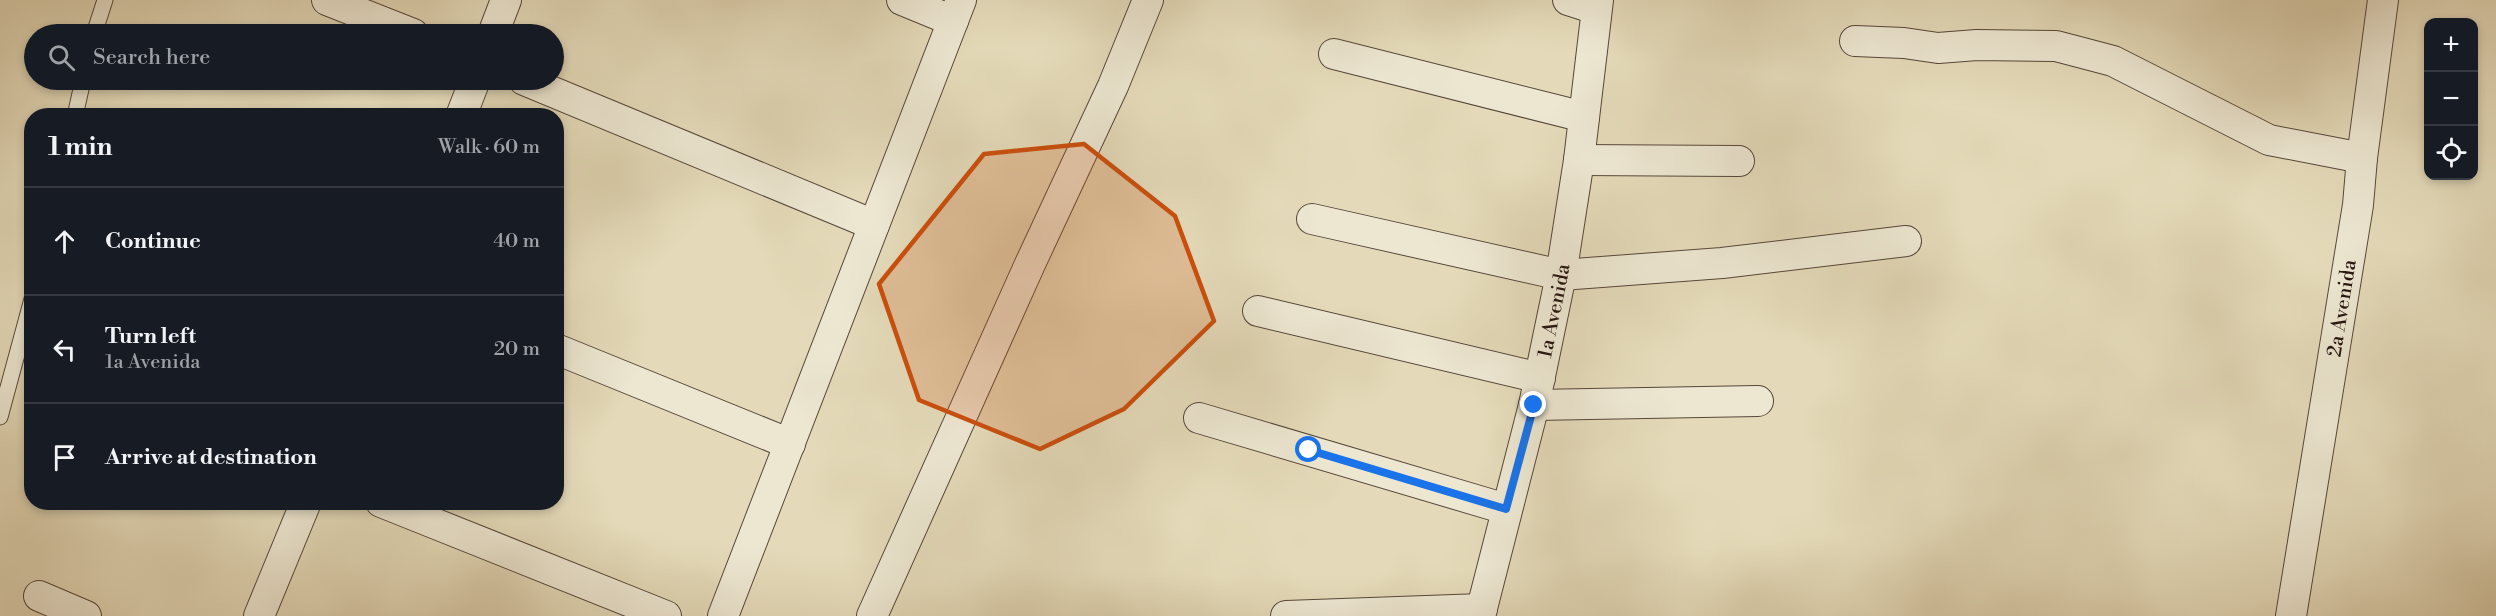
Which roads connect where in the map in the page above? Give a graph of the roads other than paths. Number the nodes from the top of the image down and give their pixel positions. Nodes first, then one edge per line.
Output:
1 (105, 0) edge
2 (327, 0) edge
3 (506, 0) edge
4 (902, 0) edge
5 (1148, 0) edge
6 (1568, 0) edge
7 (2383, 0) edge
8 (1597, 4) edge
9 (957, 11) edge
10 (97, 24) edge
11 (388, 24) edge
12 (497, 24) edge
13 (1856, 41) dead end
14 (1334, 54) dead end
15 (81, 90) edge
16 (471, 90) edge
17 (548, 90) edge
18 (77, 108) edge
19 (464, 108) edge
20 (1584, 117) junction
21 (2362, 158) junction
22 (1579, 160) junction
23 (1739, 161) dead end
24 (1312, 219) dead end
25 (874, 225) junction
26 (1906, 241) dead end
27 (1561, 275) junction
28 (1258, 311) dead end
29 (24, 328) edge
30 (564, 353) edge
31 (1537, 391) junction
32 (1758, 401) dead end
33 (0, 417) edge
34 (1199, 418) dead end
35 (790, 444) junction
36 (1506, 509) junction
37 (303, 510) edge
38 (401, 510) edge
39 (39, 596) dead end
40 (1481, 613) edge
41 (86, 616) edge
42 (259, 616) edge
43 (666, 616) edge
44 (723, 616) edge
45 (872, 616) edge
46 (1286, 616) edge
47 (2291, 616) edge

1 - 10 lane
2 - 11 street
3 - 12 street
4 - 9 street
5 - 45 street
6 - 8 street
7 - 21 street, 2a Avenida
8 - 20 street, 1a Avenida
9 - 25 street
13 - 21 street
14 - 20 street
15 - 18 lane
16 - 19 street
17 - 25 street
20 - 22 street, 1a Avenida
21 - 47 street, 2a Avenida
22 - 23 street
22 - 27 street, 1a Avenida
24 - 27 street
25 - 35 street
26 - 27 street
27 - 31 street, 1a Avenida
28 - 31 street
29 - 33 lane
30 - 35 street
31 - 32 street
31 - 36 street, 1a Avenida
34 - 36 street
35 - 44 street
36 - 40 street, 1a Avenida
37 - 42 street
38 - 43 street
39 - 41 street
40 - 46 street

